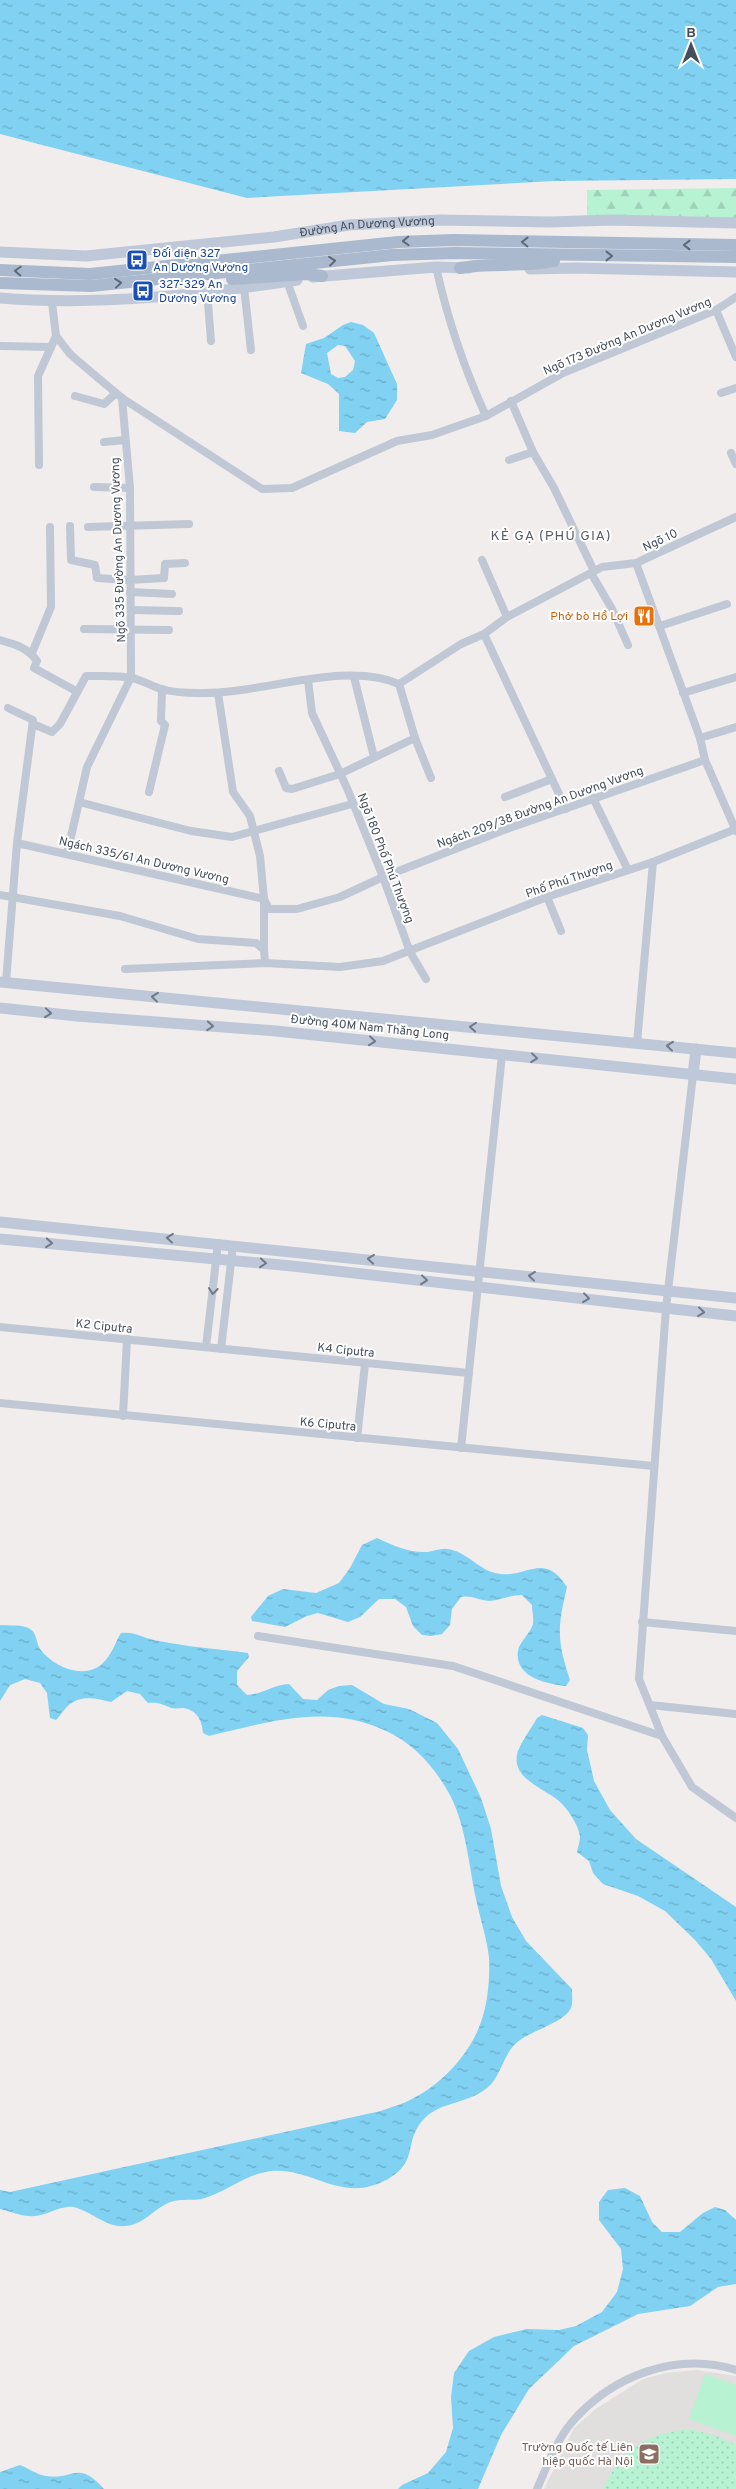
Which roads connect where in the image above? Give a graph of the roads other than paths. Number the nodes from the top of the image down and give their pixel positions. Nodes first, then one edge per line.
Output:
1 (736, 223) edge
2 (736, 245) edge
3 (657, 251) junction
4 (0, 252) edge
5 (576, 256) junction
6 (736, 257) edge
7 (436, 267) junction
8 (460, 268) junction
9 (0, 270) edge
10 (736, 272) edge
11 (218, 274) junction
12 (322, 276) junction
13 (48, 280) junction
14 (90, 280) junction
15 (287, 281) junction
16 (0, 283) edge
17 (244, 287) junction
18 (207, 290) junction
19 (736, 296) edge
20 (0, 298) edge
21 (52, 302) junction
22 (716, 310) junction
23 (303, 326) dead end
24 (56, 336) junction
25 (211, 341) dead end
26 (0, 346) edge
27 (51, 347) junction
28 (251, 350) dead end
29 (736, 357) edge
30 (736, 388) edge
31 (721, 393) dead end
32 (119, 395) junction
33 (75, 396) dead end
34 (511, 401) junction
35 (486, 416) junction
36 (125, 440) junction
37 (104, 442) dead end
38 (534, 452) junction
39 (731, 453) dead end
40 (509, 460) dead end
41 (736, 464) edge
42 (39, 465) dead end
43 (94, 488) dead end
44 (130, 488) junction
45 (736, 517) edge
46 (189, 524) dead end
47 (70, 526) dead end
48 (50, 527) dead end
49 (88, 527) dead end
50 (130, 527) junction
51 (482, 560) dead end
52 (185, 563) dead end
53 (636, 563) junction
54 (592, 572) junction
55 (130, 580) junction
56 (130, 592) junction
57 (172, 594) dead end
58 (727, 604) dead end
59 (131, 610) junction
60 (179, 611) dead end
61 (507, 617) junction
62 (660, 626) junction
63 (84, 628) dead end
64 (132, 629) junction
65 (169, 630) dead end
66 (484, 634) junction
67 (0, 640) edge
68 (628, 645) dead end
69 (32, 654) junction
70 (131, 677) junction
71 (354, 677) junction
72 (736, 677) edge
73 (308, 680) junction
74 (399, 684) junction
75 (162, 689) junction
76 (76, 691) junction
77 (218, 693) junction
78 (683, 693) junction
79 (8, 708) dead end
80 (33, 724) junction
81 (735, 731) edge
82 (415, 738) junction
83 (700, 738) junction
84 (374, 758) junction
85 (705, 760) junction
86 (279, 771) dead end
87 (340, 774) junction
88 (431, 778) dead end
89 (552, 779) junction
90 (149, 792) dead end
91 (505, 797) dead end
92 (592, 798) junction
93 (79, 802) junction
94 (352, 804) junction
95 (566, 808) junction
96 (736, 830) edge
97 (253, 832) junction
98 (17, 843) junction
99 (68, 854) junction
100 (653, 862) junction
101 (628, 870) junction
102 (383, 877) junction
103 (0, 895) edge
104 (12, 896) junction
105 (547, 897) junction
106 (264, 899) junction
107 (561, 931) dead end
108 (264, 950) junction
109 (410, 952) junction
110 (265, 963) junction
111 (124, 969) dead end
112 (426, 979) dead end
113 (3, 982) edge
114 (0, 1008) edge
115 (637, 1043) junction
116 (696, 1049) junction
117 (736, 1053) edge
118 (502, 1055) junction
119 (693, 1075) junction
120 (736, 1079) edge
121 (0, 1222) edge
122 (0, 1239) edge
123 (218, 1243) junction
124 (233, 1244) junction
125 (216, 1259) junction
126 (232, 1260) junction
127 (481, 1270) junction
128 (479, 1286) junction
129 (668, 1291) junction
130 (736, 1298) edge
131 (666, 1308) junction
132 (736, 1316) edge
133 (0, 1327) edge
134 (127, 1339) junction
135 (206, 1347) junction
136 (221, 1349) junction
137 (365, 1364) junction
138 (469, 1373) junction
139 (0, 1403) edge
140 (123, 1416) junction
141 (358, 1438) junction
142 (461, 1448) junction
143 (654, 1466) junction
144 (642, 1622) junction
145 (736, 1631) edge
146 (258, 1636) dead end
147 (650, 1705) junction
148 (736, 1714) edge
149 (662, 1736) junction
150 (736, 1818) edge
151 (736, 2370) edge
152 (537, 2489) edge

1 - 4 street, Đường An Dương Vương
2 -> 3 main road, Đường An Dương Vương
5 -> 3 main road, Đường An Dương Vương
3 - 6 main road, Đường An Dương Vương
3 -> 14 main road, Đường An Dương Vương
5 - 8 main road
11 -> 5 main road, Đường An Dương Vương
7 - 8 street
7 - 12 street
7 - 35 street
8 - 10 street
13 -> 9 main road, Đường An Dương Vương
11 - 12 main road
14 -> 11 main road, Đường An Dương Vương
12 - 15 street
13 - 14 main road, Đường An Dương Vương
13 - 16 main road, Đường An Dương Vương
15 - 17 street
15 - 23 street
17 - 18 street
17 - 28 street
18 - 21 street
18 - 25 street
19 - 22 street, Ngõ 173 Đường An Dương Vương
20 - 21 street
21 - 24 street
22 - 29 street
22 - 34 street, Ngõ 173 Đường An Dương Vương
24 - 27 street
24 - 32 street
26 - 27 street
27 - 42 street
30 - 31 street
32 - 33 street
32 - 35 street, Ngõ 173 Đường An Dương Vương
32 - 36 street, Ngõ 335 Đường An Dương Vương
34 - 35 street, Ngõ 173 Đường An Dương Vương
34 - 38 street
36 - 37 street
36 - 44 street, Ngõ 335 Đường An Dương Vương
38 - 40 street
38 - 54 street
39 - 41 street
43 - 44 street
44 - 50 street, Ngõ 335 Đường An Dương Vương
45 - 53 street, Ngõ 10
46 - 50 street
47 - 55 street
48 - 69 street
49 - 50 street
50 - 55 street, Ngõ 335 Đường An Dương Vương
51 - 61 street
52 - 55 street
53 - 54 street, Ngõ 10
53 - 62 street
54 - 61 street, Ngõ 10
54 - 68 street
55 - 56 street, Ngõ 335 Đường An Dương Vương
56 - 57 street
56 - 59 street, Ngõ 335 Đường An Dương Vương
58 - 62 street
59 - 60 street
59 - 64 street, Ngõ 335 Đường An Dương Vương
61 - 66 street, Ngõ 10
62 - 78 street
63 - 64 street
64 - 65 street
64 - 70 street, Ngõ 335 Đường An Dương Vương
66 - 74 street, Ngõ 10
66 - 89 street
67 - 69 street
69 - 76 street
70 - 75 street
70 - 76 street
70 - 93 street
71 - 73 street
71 - 74 street
71 - 84 street
72 - 78 street
73 - 77 street
73 - 87 street, Ngõ 180 Phố Phú Thượng
74 - 82 street
75 - 77 street
75 - 90 street
76 - 80 street
77 - 97 street
78 - 83 street
79 - 80 street
80 - 98 street
81 - 83 street
82 - 84 street
82 - 88 street
83 - 85 street
84 - 87 street
85 - 92 street, Ngách 209/38 Đường An Dương Vương
85 - 96 street
86 - 87 street
87 - 94 street, Ngõ 180 Phố Phú Thượng
89 - 91 street
89 - 95 street
92 - 95 street, Ngách 209/38 Đường An Dương Vương
92 - 101 street
93 - 97 street
93 - 99 street
94 - 97 street
94 - 102 street, Ngõ 180 Phố Phú Thượng
95 - 102 street, Ngách 209/38 Đường An Dương Vương
96 - 100 street, Phố Phú Thượng
97 - 106 street
98 - 99 street, Ngách 335/61 An Dương Vương
98 - 104 street
99 - 106 street, Ngách 335/61 An Dương Vương
100 - 101 street, Phố Phú Thượng
100 - 115 street
101 - 105 street, Phố Phú Thượng
102 - 106 street, Ngách 209/38 Đường An Dương Vương
102 - 109 street, Ngõ 180 Phố Phú Thượng
103 - 104 street
104 - 108 street
104 - 113 street
105 - 107 street
105 - 109 street, Phố Phú Thượng
106 - 108 street
108 - 110 street
109 - 110 street, Phố Phú Thượng
109 - 112 street, Ngõ 180 Phố Phú Thượng
110 - 111 street, Phố Phú Thượng
115 -> 113 street, Đường 40M Nam Thăng Long
114 -> 118 street, Đường 40M Nam Thăng Long
116 -> 115 street, Đường 40M Nam Thăng Long
116 - 117 street, Đường 40M Nam Thăng Long
116 - 119 street
118 -> 119 street, Đường 40M Nam Thăng Long
118 - 127 street
119 - 120 street, Đường 40M Nam Thăng Long
119 - 129 street
123 -> 121 street
122 -> 125 street
123 - 124 street
123 - 125 street
124 - 126 street
127 -> 124 street
125 - 126 street
125 -> 135 street
126 -> 128 street
126 - 136 street
127 - 128 street
129 -> 127 street
128 -> 131 street
128 - 138 street
129 - 130 street
129 - 131 street
131 -> 132 street
131 - 143 street
133 - 134 street, K2 Ciputra
134 - 135 street, K2 Ciputra
134 - 140 street
135 - 136 street, K2 Ciputra
136 - 137 street, K4 Ciputra
137 - 138 street, K4 Ciputra
137 - 141 street
138 - 142 street
139 - 140 street, K6 Ciputra
140 - 141 street, K6 Ciputra
141 - 142 street, K6 Ciputra
142 - 143 street, K6 Ciputra
143 - 144 street
144 - 145 street
144 - 147 street
146 - 149 street
147 - 148 street
147 - 149 street
149 - 150 street
151 - 152 street

